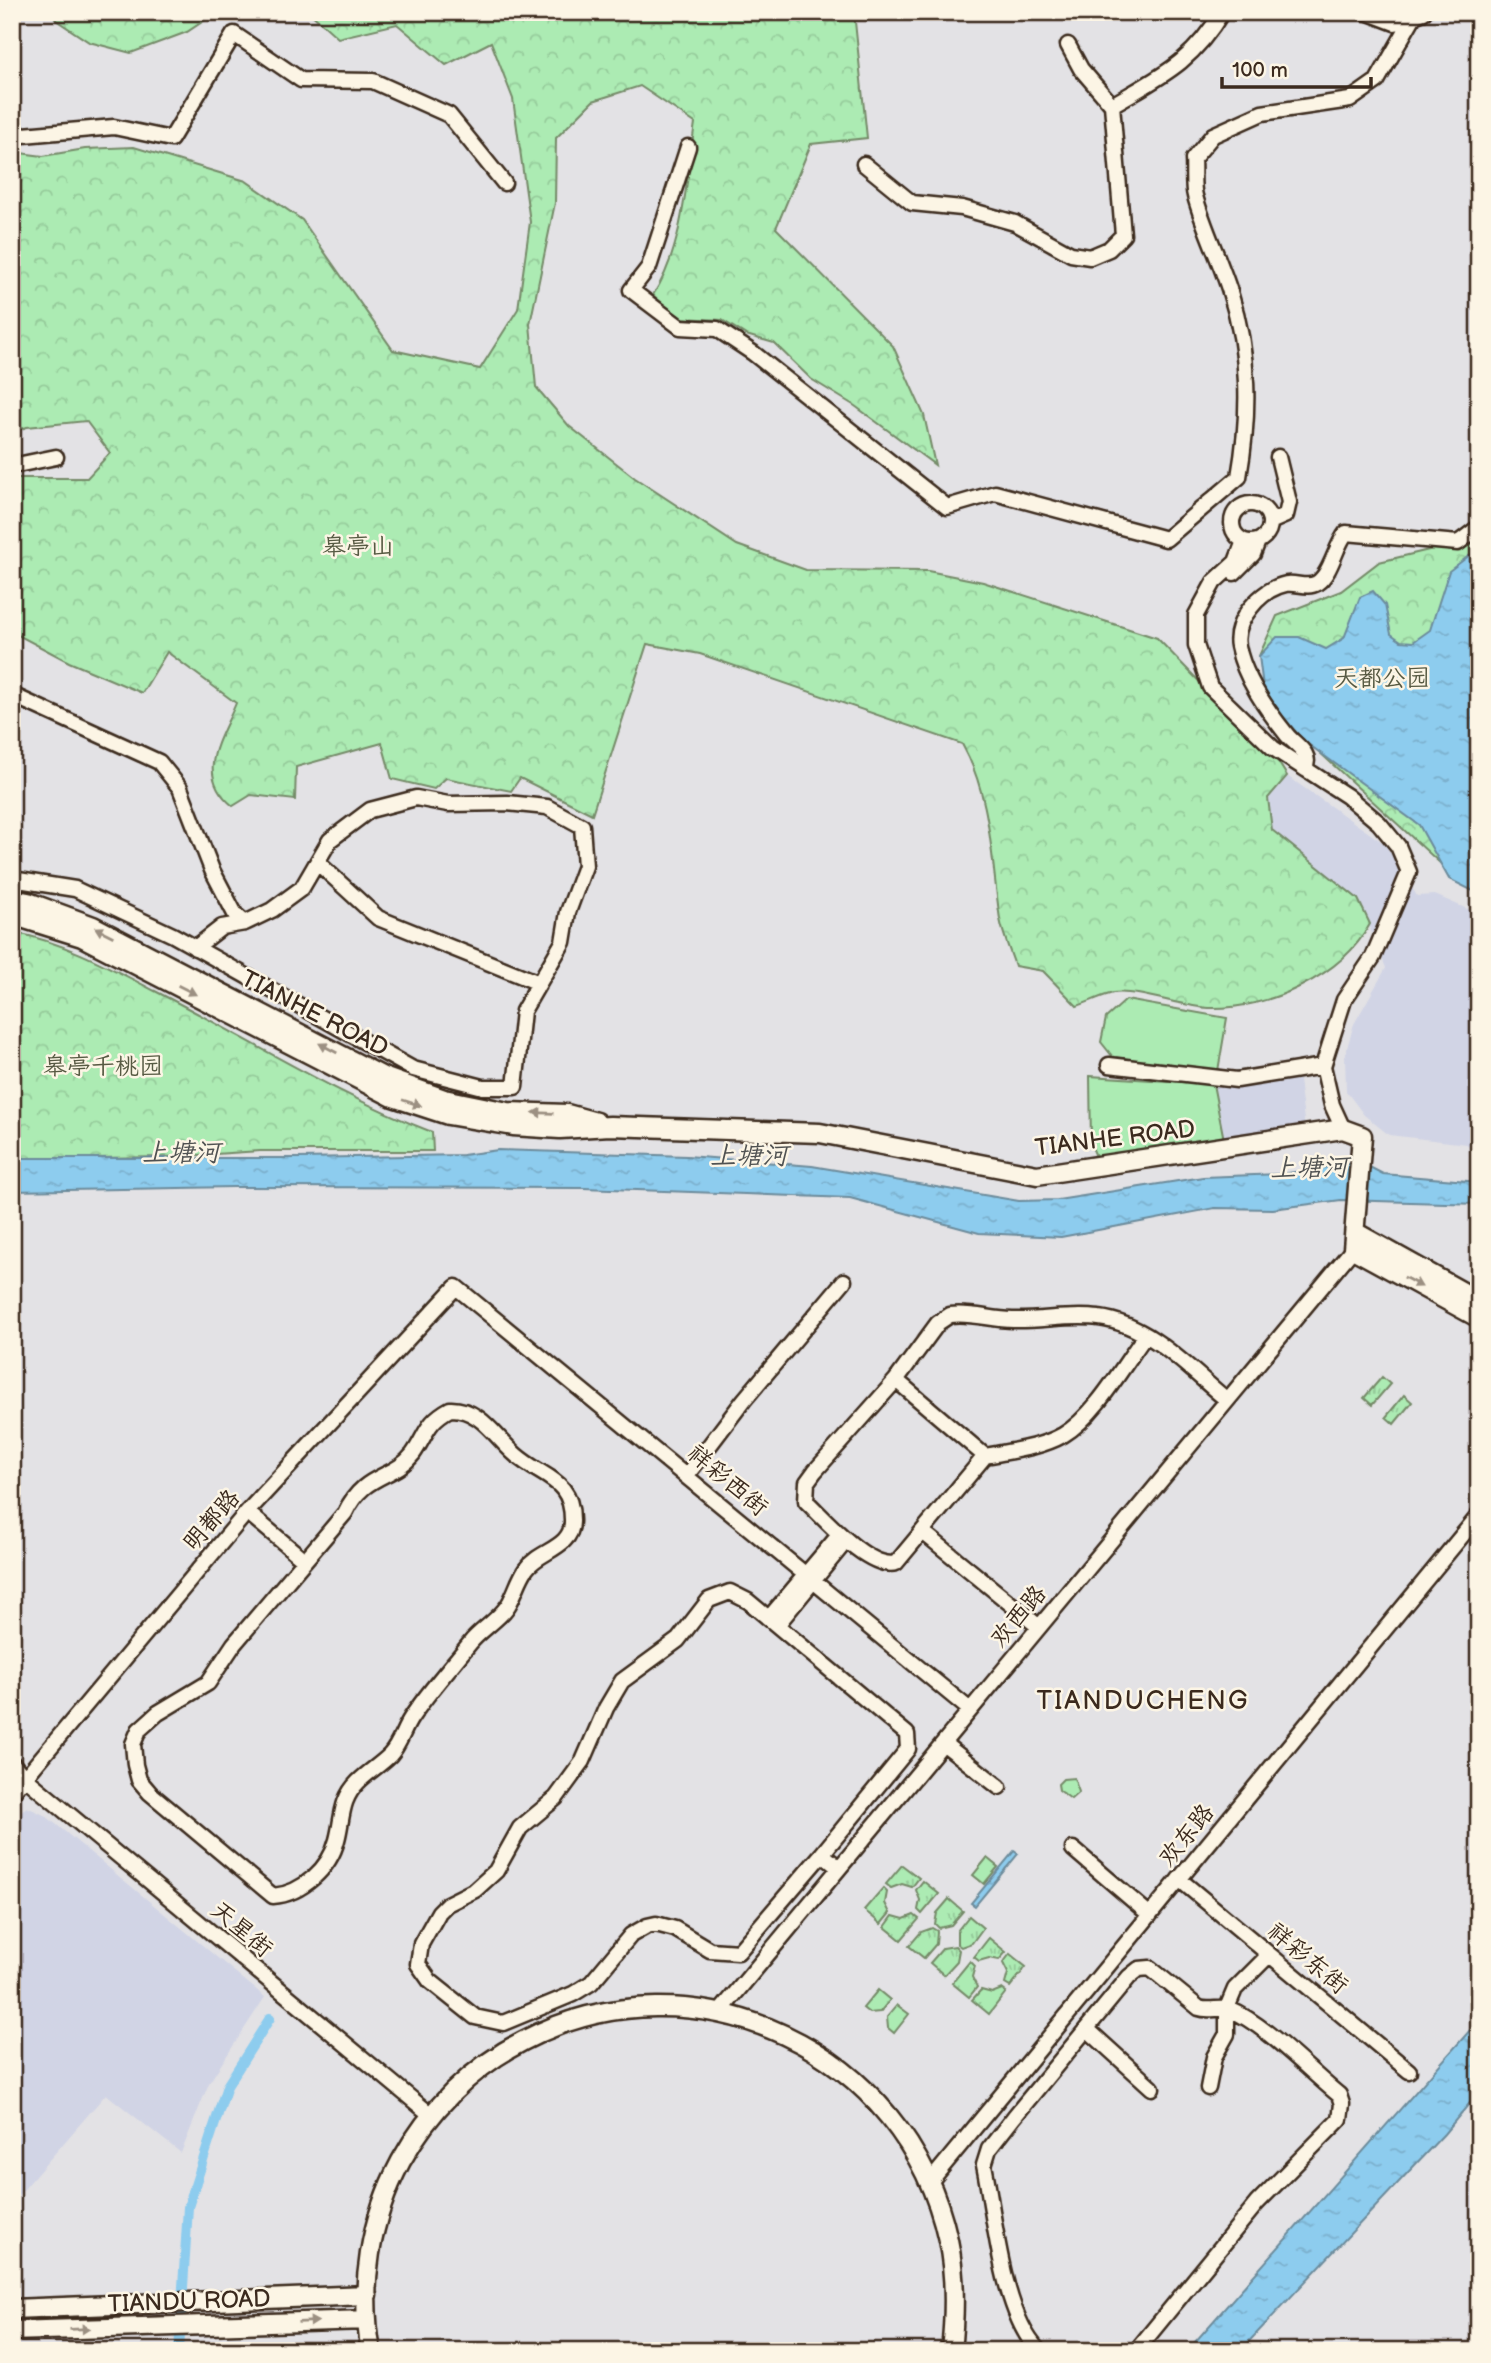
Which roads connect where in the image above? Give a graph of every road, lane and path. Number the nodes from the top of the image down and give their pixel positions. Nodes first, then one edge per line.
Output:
1 (1222, 12) edge
2 (1366, 12) edge
3 (1418, 15) edge
4 (1068, 45) dead end
5 (1112, 104) junction
6 (12, 136) edge
7 (688, 147) dead end
8 (864, 164) dead end
9 (503, 183) dead end
10 (56, 457) dead end
11 (1278, 457) dead end
12 (12, 466) edge
13 (1270, 522) junction
14 (1479, 527) edge
15 (1251, 541) junction
16 (12, 695) edge
17 (1305, 769) junction
18 (317, 862) junction
19 (12, 879) edge
20 (12, 899) edge
21 (12, 915) edge
22 (245, 923) junction
23 (195, 948) junction
24 (539, 982) junction
25 (1109, 1065) dead end
26 (1322, 1066) junction
27 (610, 1126) junction
28 (1343, 1129) junction
29 (1354, 1241) junction
30 (844, 1281) dead end
31 (456, 1287) joint
32 (1479, 1301) edge
33 (1479, 1318) edge
34 (1146, 1336) junction
35 (896, 1380) junction
36 (1227, 1401) junction
37 (985, 1456) junction
38 (687, 1475) junction
39 (247, 1512) junction
40 (1479, 1515) edge
41 (923, 1532) junction
42 (843, 1537) junction
43 (303, 1559) junction
44 (809, 1578) junction
45 (773, 1621) junction
46 (1039, 1627) junction
47 (970, 1710) junction
48 (943, 1742) junction
49 (12, 1763) edge
50 (24, 1777) junction
51 (999, 1787) dead end
52 (12, 1793) edge
53 (1073, 1849) dead end
54 (822, 1854) junction
55 (839, 1868) junction
56 (1179, 1879) junction
57 (1150, 1915) junction
58 (1269, 1955) junction
59 (1227, 2008) junction
60 (719, 2013) junction
61 (1087, 2029) junction
62 (1409, 2071) dead end
63 (1152, 2088) dead end
64 (1208, 2088) dead end
65 (996, 2102) junction
66 (432, 2115) junction
67 (1014, 2117) junction
68 (929, 2183) junction
69 (367, 2295) junction
70 (12, 2309) edge
71 (367, 2320) junction
72 (12, 2331) edge
73 (371, 2351) edge
74 (951, 2351) edge
75 (1039, 2351) edge
76 (1136, 2351) edge

1 - 5 street
2 - 3 street
3 - 7 street
4 - 5 street
5 - 8 street
6 - 9 street
10 - 12 street
11 - 13 street
13 - 15 street
13 - 15 street
14 - 17 street
15 - 17 street
16 - 22 street
17 - 26 street
18 - 22 street
18 - 24 street
18 - 24 street
19 - 23 street
27 -> 20 main road, TIANHE ROAD
21 -> 27 main road, TIANHE ROAD
22 - 23 street
23 - 24 street
25 - 26 street
26 - 28 street
27 - 28 main road, TIANHE ROAD
28 - 29 main road
29 - 32 main road
29 -> 33 main road
29 - 36 street, 欢西路
30 - 38 street
31 - 38 street, 祥彩西街
31 - 39 street, 明都路
34 - 35 street
34 - 36 street
34 - 37 street
35 - 37 street
35 - 42 street
36 - 46 street, 欢西路
37 - 41 street
38 - 44 street, 祥彩西街
39 - 43 street
39 - 50 street, 明都路
40 - 56 street, 欢东路
41 - 42 street
41 - 46 street
42 - 44 street
43 - 43 street
44 - 45 street
44 - 47 street, 祥彩西街
45 - 54 street
45 - 54 street
46 - 47 street, 欢西路
47 - 48 street, 欢西路
48 - 51 street
48 - 55 street, 欢西路
49 - 50 street, 天星街
50 - 52 street, 明都路
50 - 66 street, 天星街
53 - 57 street
54 - 55 street
55 - 60 street, 欢西路
56 - 57 street, 欢东路
56 - 58 street, 祥彩东街
57 - 65 street, 欢东路
58 - 59 street
58 - 62 street, 祥彩东街
59 - 61 street
59 - 64 street
59 - 76 street
60 - 66 main road
60 - 68 main road
61 - 63 street
61 - 67 street
65 - 67 street
65 - 68 street, 欢东路
66 - 69 main road
67 - 75 street
68 - 74 main road
69 - 70 main road, TIANDU ROAD
69 - 71 main road
72 -> 71 main road, TIANDU ROAD
71 - 73 main road

